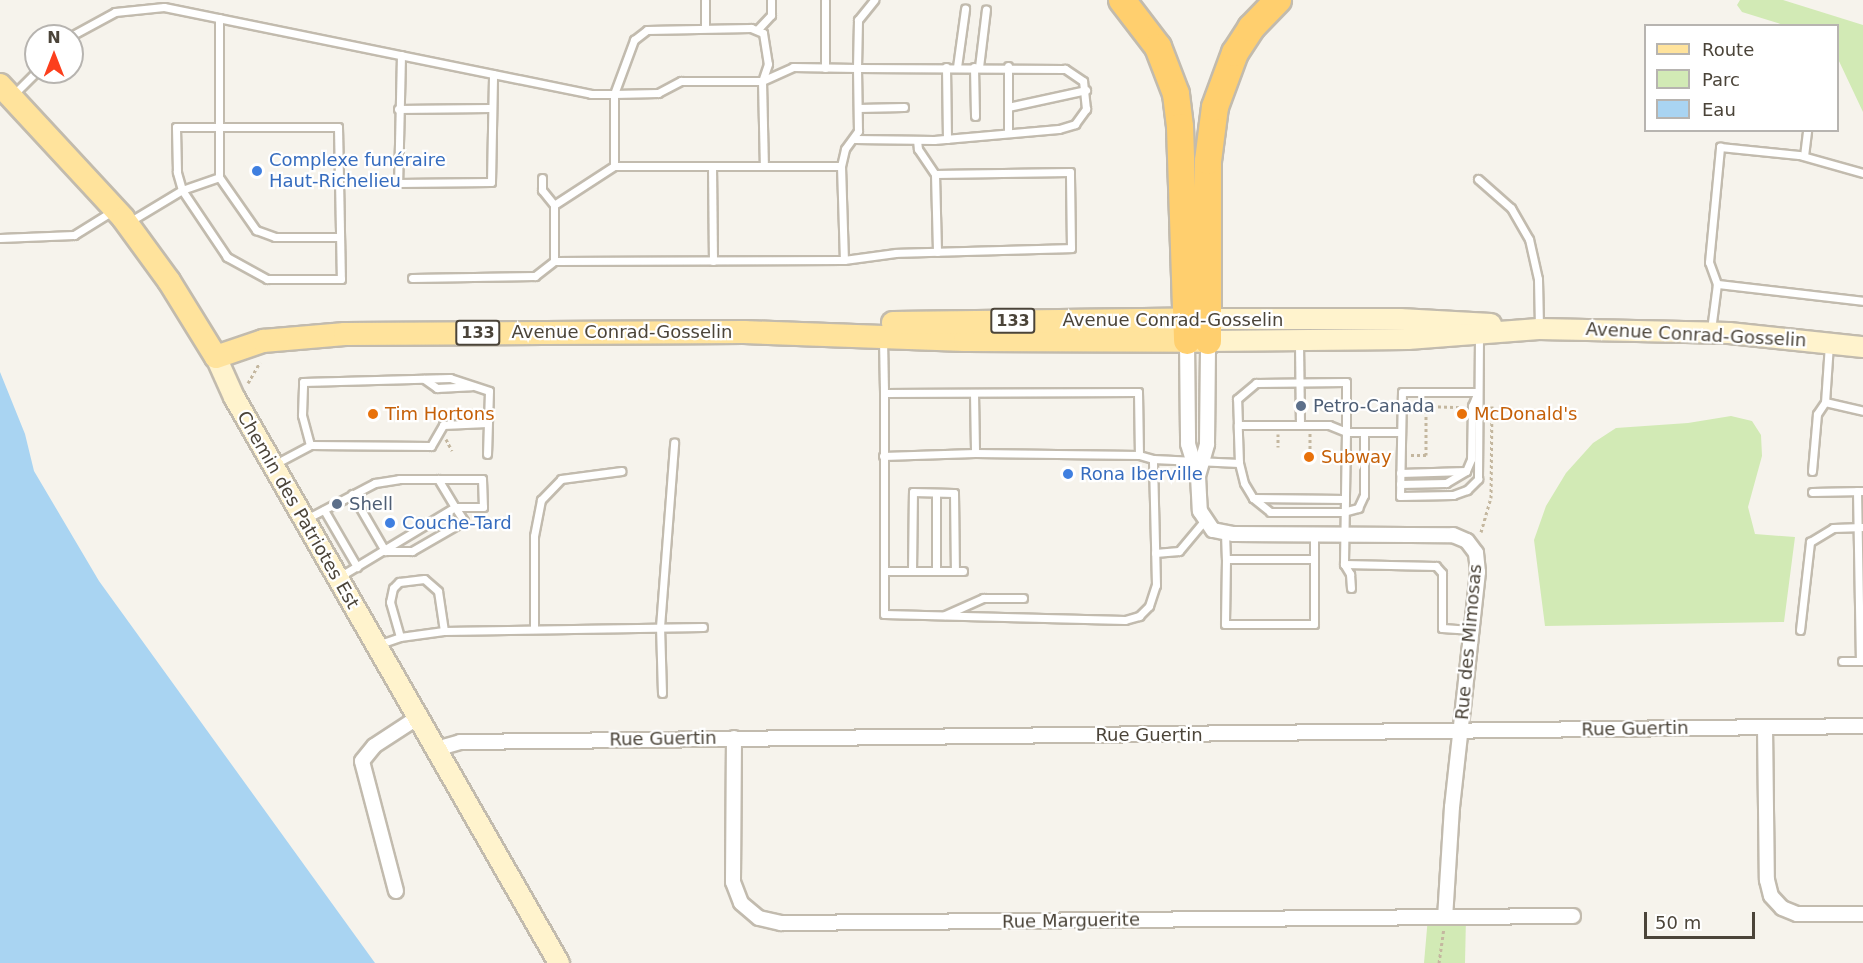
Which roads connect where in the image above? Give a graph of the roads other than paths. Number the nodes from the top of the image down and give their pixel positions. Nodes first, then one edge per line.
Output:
1 (705, 0) edge
2 (771, 0) edge
3 (825, 0) edge
4 (874, 0) edge
5 (1122, 0) edge
6 (1278, 0) edge
7 (965, 9) dead end
8 (986, 9) dead end
9 (219, 18) junction
10 (84, 28) edge
11 (705, 28) junction
12 (758, 29) junction
13 (401, 56) junction
14 (1008, 66) junction
15 (946, 67) junction
16 (957, 67) junction
17 (977, 67) junction
18 (825, 68) junction
19 (857, 68) junction
20 (493, 74) junction
21 (24, 80) edge
22 (762, 81) junction
23 (1086, 90) junction
24 (6, 91) edge
25 (614, 94) junction
26 (904, 107) dead end
27 (1008, 107) junction
28 (490, 108) junction
29 (858, 108) junction
30 (398, 109) junction
31 (975, 116) dead end
32 (218, 127) junction
33 (1807, 132) edge
34 (1008, 133) junction
35 (855, 139) junction
36 (947, 139) junction
37 (917, 140) junction
38 (1804, 156) junction
39 (614, 166) junction
40 (712, 166) junction
41 (764, 166) junction
42 (842, 166) junction
43 (1863, 173) edge
44 (935, 174) junction
45 (219, 177) junction
46 (542, 178) dead end
47 (1478, 179) dead end
48 (182, 190) junction
49 (554, 205) junction
50 (122, 216) junction
51 (340, 237) junction
52 (0, 238) edge
53 (937, 252) junction
54 (844, 260) junction
55 (554, 261) junction
56 (713, 261) junction
57 (412, 278) dead end
58 (1717, 284) junction
59 (1863, 301) edge
60 (1480, 329) junction
61 (1534, 329) junction
62 (1197, 330) junction
63 (744, 332) junction
64 (1711, 333) junction
65 (883, 336) junction
66 (1299, 340) junction
67 (1829, 343) junction
68 (1863, 347) edge
69 (216, 357) junction
70 (1299, 382) junction
71 (1478, 392) junction
72 (884, 393) junction
73 (974, 393) junction
74 (1825, 402) junction
75 (1863, 411) edge
76 (487, 423) junction
77 (1238, 425) junction
78 (1300, 425) junction
79 (1346, 432) junction
80 (1364, 432) junction
81 (1401, 432) junction
82 (674, 443) dead end
83 (310, 446) junction
84 (975, 453) junction
85 (487, 454) dead end
86 (1139, 455) junction
87 (883, 456) junction
88 (1153, 459) junction
89 (1198, 459) junction
90 (1239, 462) junction
91 (273, 465) junction
92 (621, 471) dead end
93 (1466, 471) junction
94 (1812, 471) dead end
95 (1400, 473) junction
96 (438, 479) junction
97 (1400, 484) junction
98 (1860, 491) edge
99 (1812, 492) dead end
100 (936, 493) junction
101 (352, 494) junction
102 (1253, 498) junction
103 (1346, 499) junction
104 (455, 507) junction
105 (324, 510) junction
106 (1343, 512) junction
107 (304, 520) junction
108 (1204, 521) junction
109 (1861, 527) edge
110 (1225, 533) junction
111 (1314, 534) junction
112 (1343, 534) junction
113 (385, 551) junction
114 (1155, 553) junction
115 (1226, 559) junction
116 (1314, 559) junction
117 (1344, 564) junction
118 (357, 567) junction
119 (884, 571) junction
120 (912, 571) junction
121 (936, 571) junction
122 (955, 571) junction
123 (963, 571) dead end
124 (1861, 572) edge
125 (337, 578) junction
126 (1350, 588) dead end
127 (1023, 598) dead end
128 (943, 615) junction
129 (1861, 617) edge
130 (660, 627) junction
131 (704, 627) dead end
132 (534, 628) junction
133 (1472, 630) junction
134 (1800, 630) dead end
135 (444, 631) junction
136 (400, 637) junction
137 (376, 646) junction
138 (1842, 661) dead end
139 (1862, 661) edge
140 (662, 693) dead end
141 (417, 718) junction
142 (1863, 726) edge
143 (1765, 728) junction
144 (1462, 731) junction
145 (734, 738) junction
146 (436, 749) junction
147 (396, 891) dead end
148 (1863, 914) edge
149 (1574, 916) dead end
150 (1445, 917) junction
151 (559, 963) edge

1 - 11 lane
2 - 12 lane
3 - 18 lane
4 - 19 lane
5 - 62 highway
6 - 62 highway
7 - 16 lane
8 - 17 lane
9 - 10 lane
9 - 13 lane
9 - 32 lane
11 - 12 lane
11 - 25 lane
12 - 22 lane
13 - 20 lane
13 - 30 lane
14 - 17 lane
14 - 23 lane
14 - 27 lane
15 - 16 lane
15 - 19 lane
15 - 36 lane
16 - 17 lane
17 - 31 lane
18 - 19 lane
18 - 22 lane
19 - 29 lane
20 - 25 lane
20 - 28 lane
21 - 24 lane
22 - 25 lane
22 - 41 lane
23 - 27 lane
23 - 34 lane
24 - 50 main road, Chemin des Patriotes Est
25 - 39 lane
26 - 29 lane
27 - 34 lane
28 - 30 lane
28 - 30 lane
29 - 35 lane
32 - 45 lane
32 - 48 lane
32 - 51 lane
33 - 38 lane
34 - 36 lane
35 - 37 lane
35 - 42 lane
36 - 37 lane
37 - 44 lane
38 - 43 lane
38 - 58 lane
39 - 40 lane
39 - 49 lane
40 - 41 lane
40 - 56 lane
41 - 42 lane
42 - 54 lane
44 - 53 lane
44 - 53 lane
45 - 48 lane
45 - 51 lane
46 - 49 lane
47 - 61 lane
48 - 50 lane
48 - 51 lane
49 - 55 lane
50 - 52 lane
50 - 69 main road, Chemin des Patriotes Est
53 - 54 lane
54 - 56 lane
55 - 56 lane
55 - 57 lane
58 - 59 lane
58 - 64 lane
60 - 61 street, Avenue Conrad-Gosselin
60 - 62 street, Avenue Conrad-Gosselin
60 - 66 street, Avenue Conrad-Gosselin
60 - 71 lane
61 - 64 street, Avenue Conrad-Gosselin
62 - 63 main road, Avenue Conrad-Gosselin / 133
62 - 65 main road, Avenue Conrad-Gosselin / 133
62 - 66 street, Avenue Conrad-Gosselin
62 - 89 street
62 - 89 street
63 - 65 main road, Avenue Conrad-Gosselin / 133
63 - 69 main road, Avenue Conrad-Gosselin / 133
64 - 67 street, Avenue Conrad-Gosselin
65 - 72 lane
66 - 70 lane
67 - 68 street, Avenue Conrad-Gosselin
67 - 74 lane
69 - 91 street, Chemin des Patriotes Est
70 - 77 lane
70 - 78 lane
70 - 79 lane
71 - 81 lane
71 - 93 lane
71 - 97 lane
72 - 73 lane
72 - 87 lane
73 - 84 lane
73 - 86 lane
74 - 75 lane
74 - 94 lane
76 - 83 lane
76 - 83 lane
76 - 85 lane
77 - 78 lane
77 - 90 lane
78 - 79 lane
79 - 80 lane
79 - 103 lane
80 - 81 lane
80 - 106 lane
81 - 95 lane
82 - 130 lane
83 - 91 lane
84 - 86 lane
84 - 87 lane
86 - 88 lane
87 - 119 lane
88 - 89 lane
88 - 114 lane
89 - 90 lane
89 - 108 street
90 - 102 lane
91 - 107 street, Chemin des Patriotes Est
92 - 132 lane
93 - 95 lane
93 - 97 lane
95 - 97 lane
96 - 101 lane
96 - 104 lane
96 - 104 lane
98 - 99 lane
98 - 109 lane
100 - 120 lane
100 - 121 lane
100 - 122 lane
101 - 105 lane
101 - 113 lane
102 - 103 lane
102 - 106 lane
103 - 106 lane
104 - 113 lane
104 - 113 lane
105 - 107 lane
105 - 118 lane
106 - 112 lane
107 - 125 street, Chemin des Patriotes Est
108 - 110 street, Rue des Mimosas
108 - 114 lane
109 - 124 lane
109 - 134 lane
110 - 111 street, Rue des Mimosas
110 - 115 lane
111 - 112 street, Rue des Mimosas
111 - 116 lane
112 - 117 lane
112 - 133 street, Rue des Mimosas
113 - 118 lane
114 - 128 lane
115 - 116 lane
115 - 116 lane
117 - 126 lane
117 - 133 lane
118 - 125 lane
119 - 120 lane
119 - 128 lane
120 - 121 lane
121 - 122 lane
122 - 123 lane
124 - 129 lane
125 - 137 street, Chemin des Patriotes Est
127 - 128 lane
129 - 139 lane
130 - 131 lane
130 - 132 lane
130 - 140 lane
132 - 135 lane
133 - 144 street, Rue des Mimosas
135 - 136 lane
135 - 136 lane
136 - 137 lane
137 - 141 street, Chemin des Patriotes Est
138 - 139 lane
141 - 146 street, Chemin des Patriotes Est
141 - 147 street
142 - 143 street, Rue Guertin
143 - 144 street, Rue Guertin
143 - 148 street
144 - 145 street, Rue Guertin
144 - 150 street, Rue des Mimosas
145 - 146 street, Rue Guertin
145 - 150 street, Rue Marguerite
146 - 151 street, Chemin des Patriotes Est
149 - 150 street, Rue Marguerite

